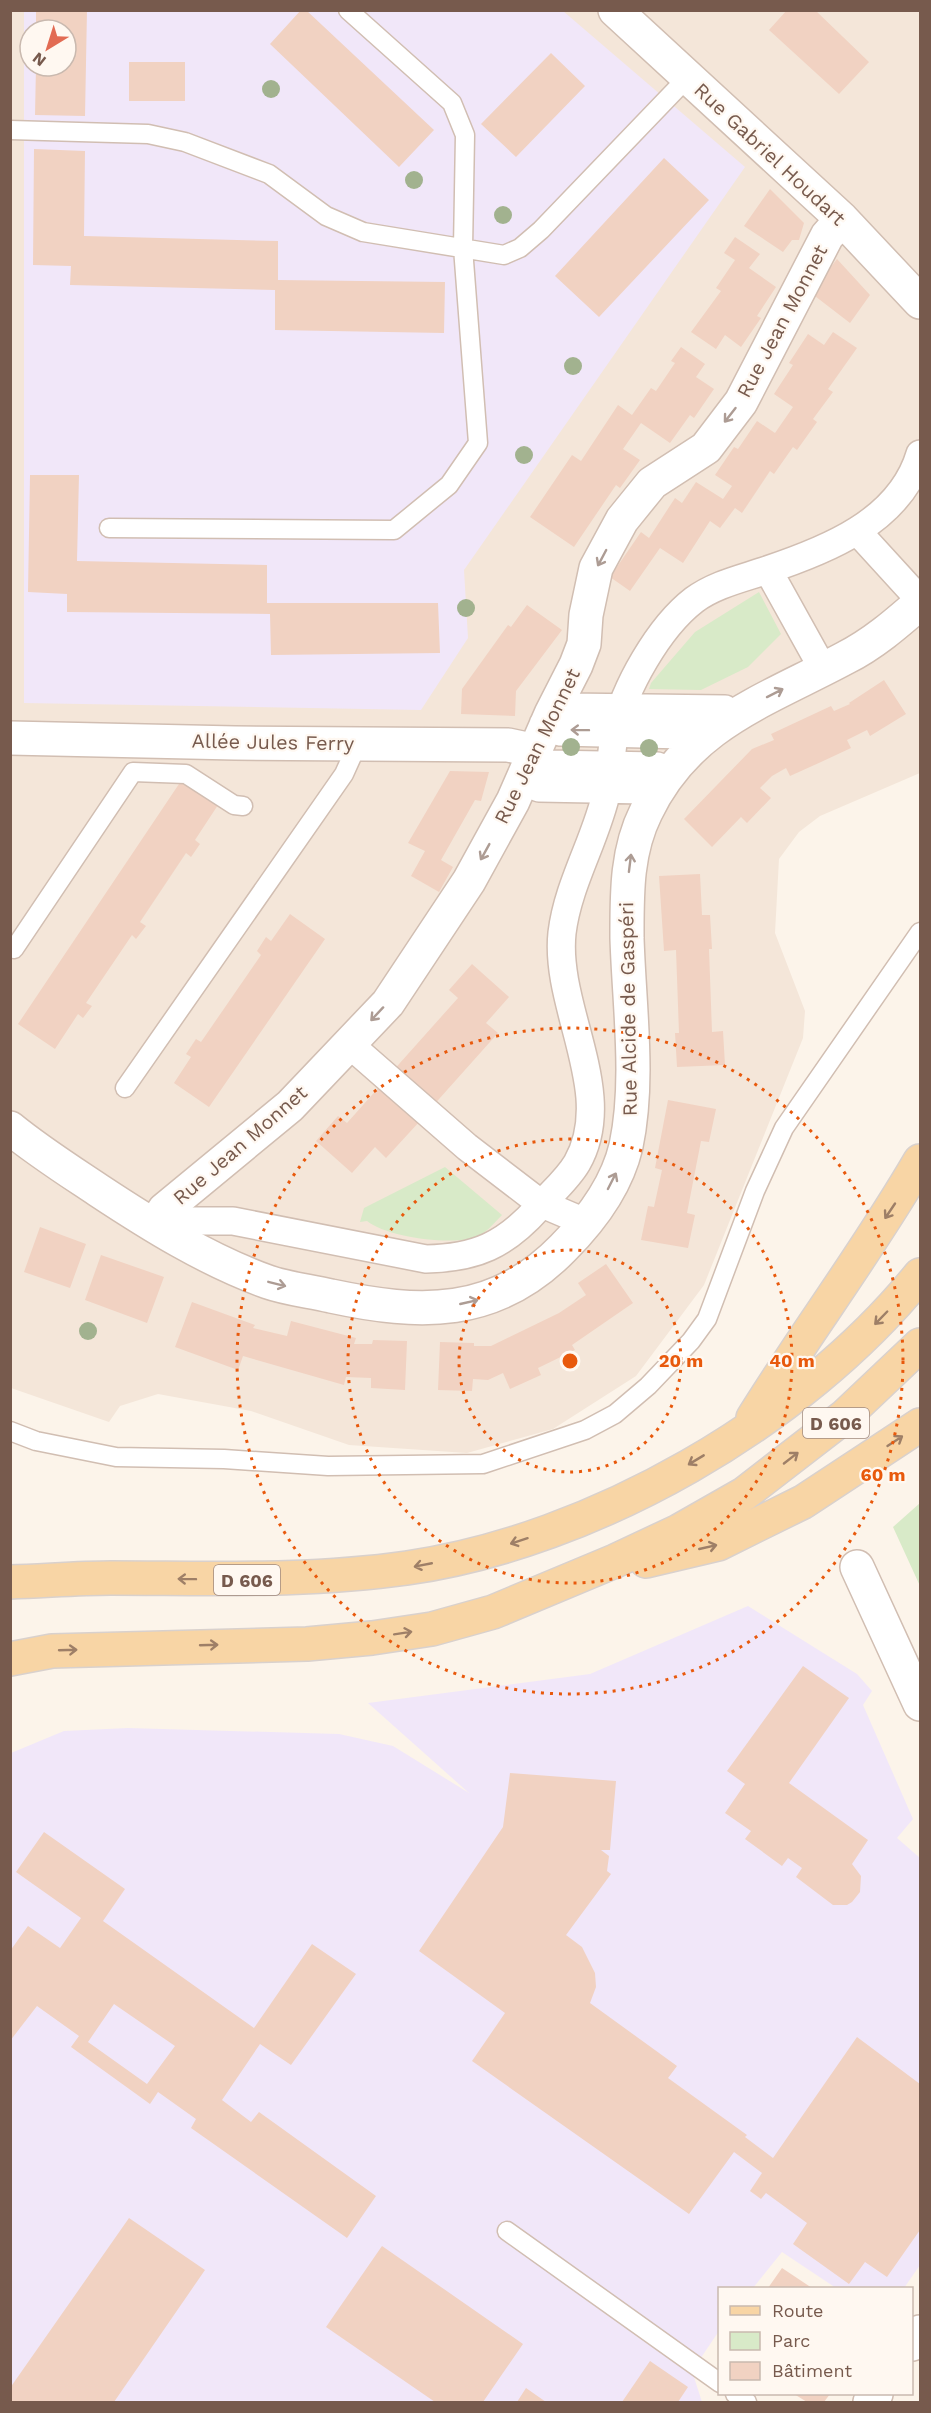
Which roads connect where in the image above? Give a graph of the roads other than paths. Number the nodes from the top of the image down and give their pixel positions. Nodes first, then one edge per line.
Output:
1 (348, 10) edge
2 (620, 12) edge
3 (688, 77) junction
4 (10, 130) edge
5 (842, 219) junction
6 (463, 248) junction
7 (921, 302) edge
8 (921, 454) edge
9 (109, 528) dead end
10 (857, 531) junction
11 (768, 570) junction
12 (921, 602) edge
13 (823, 669) junction
14 (731, 717) junction
15 (618, 719) junction
16 (10, 738) edge
17 (698, 742) junction
18 (358, 743) junction
19 (538, 744) junction
20 (608, 778) junction
21 (662, 785) junction
22 (243, 806) dead end
23 (921, 932) edge
24 (14, 949) dead end
25 (349, 1044) junction
26 (125, 1088) dead end
27 (10, 1128) edge
28 (921, 1161) edge
29 (542, 1204) junction
30 (587, 1224) junction
31 (155, 1226) junction
32 (921, 1275) edge
33 (921, 1345) edge
34 (921, 1425) edge
35 (746, 1430) junction
36 (10, 1431) edge
37 (857, 1567) dead end
38 (569, 1579) junction
39 (10, 1582) edge
40 (10, 1659) edge
41 (921, 1704) edge
42 (507, 2231) dead end
43 (718, 2382) edge

1 - 6 lane
2 - 3 street, Rue Gabriel Houdart
3 - 5 street, Rue Gabriel Houdart
3 - 6 lane
4 - 6 lane
5 - 7 street, Rue Gabriel Houdart
5 -> 19 street, Rue Jean Monnet
6 - 9 lane
8 - 10 street
10 - 11 street
10 - 12 street
11 - 13 street
11 - 15 street
12 - 13 street, Rue Alcide de Gaspéri
14 -> 13 street, Rue Alcide de Gaspéri
14 - 15 street
14 - 17 street, Rue Alcide de Gaspéri
15 - 17 street
15 - 19 street
15 - 20 street
16 - 18 street, Allée Jules Ferry
17 - 21 street, Rue Alcide de Gaspéri
18 - 19 street, Allée Jules Ferry
18 - 26 lane
19 - 20 street
19 -> 25 street, Rue Jean Monnet
20 - 21 street
20 - 29 street
30 -> 21 street, Rue Alcide de Gaspéri
22 - 24 lane
23 - 36 lane
25 - 29 street
25 - 31 street, Rue Jean Monnet
27 - 31 street, Rue Alcide de Gaspéri
28 -> 35 main road
29 - 30 street
29 - 31 street
31 -> 30 street, Rue Alcide de Gaspéri
32 -> 35 main road, D 606
38 -> 33 main road, D 606
38 -> 34 main road
35 -> 39 main road, D 606
37 - 41 street
40 -> 38 main road, D 606
42 - 43 lane

